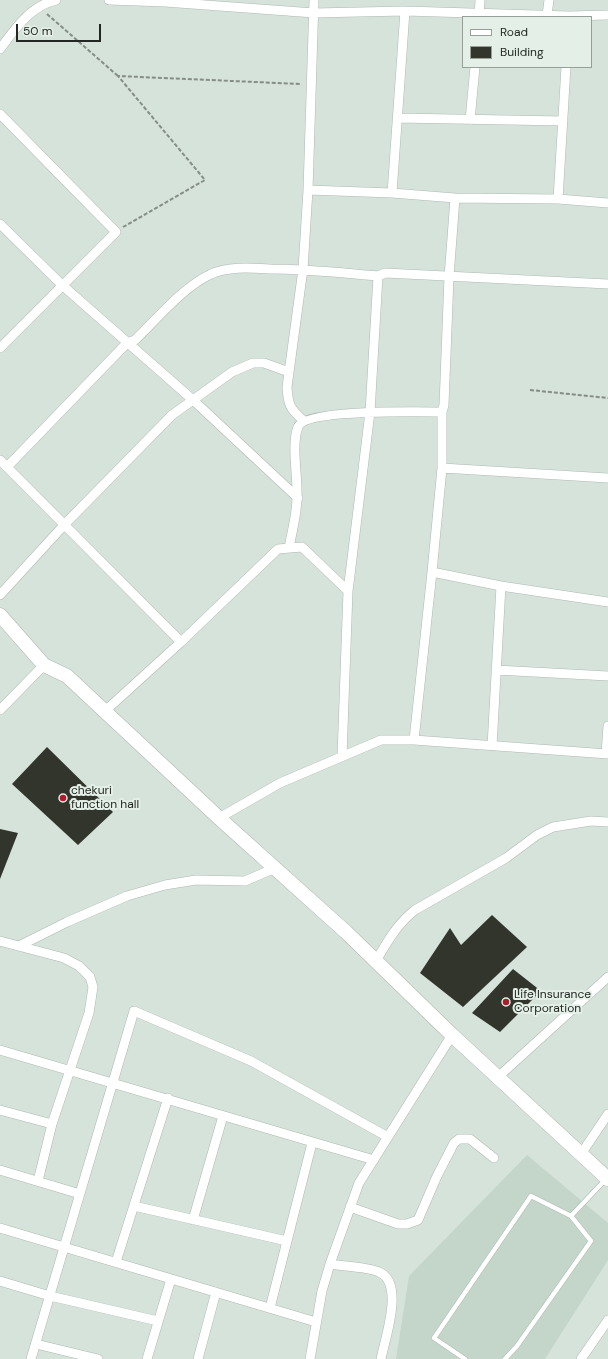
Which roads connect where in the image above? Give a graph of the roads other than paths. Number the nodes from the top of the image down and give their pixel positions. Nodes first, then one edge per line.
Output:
1 (56, 0) edge
2 (109, 0) edge
3 (314, 0) edge
4 (480, 0) edge
5 (549, 0) edge
6 (165, 1) edge
7 (240, 4) edge
8 (405, 11) junction
9 (314, 13) junction
10 (547, 15) junction
11 (608, 15) edge
12 (479, 16) edge
13 (558, 16) edge
14 (588, 16) edge
15 (0, 49) edge
16 (474, 68) edge
17 (566, 68) edge
18 (0, 114) edge
19 (398, 118) junction
20 (470, 120) junction
21 (563, 121) junction
22 (308, 190) junction
23 (392, 193) junction
24 (455, 198) junction
25 (558, 199) junction
26 (608, 203) edge
27 (0, 226) edge
28 (303, 269) junction
29 (378, 276) junction
30 (448, 277) junction
31 (608, 284) edge
32 (62, 285) junction
33 (127, 343) junction
34 (0, 348) edge
35 (289, 372) junction
36 (193, 400) junction
37 (370, 412) junction
38 (442, 412) junction
39 (304, 421) junction
40 (0, 460) edge
41 (7, 467) junction
42 (442, 468) junction
43 (608, 478) edge
44 (298, 498) junction
45 (64, 524) junction
46 (289, 548) junction
47 (432, 572) junction
48 (501, 586) junction
49 (348, 591) junction
50 (0, 595) edge
51 (608, 602) edge
52 (0, 614) edge
53 (181, 642) junction
54 (44, 665) junction
55 (496, 670) junction
56 (608, 676) edge
57 (0, 710) edge
58 (105, 711) junction
59 (608, 726) edge
60 (414, 740) junction
61 (492, 746) junction
62 (607, 754) edge
63 (342, 756) junction
64 (219, 818) junction
65 (608, 822) edge
66 (275, 868) junction
67 (0, 940) edge
68 (21, 945) junction
69 (376, 961) junction
70 (608, 977) edge
71 (452, 1035) junction
72 (0, 1050) edge
73 (70, 1070) junction
74 (498, 1077) junction
75 (114, 1083) junction
76 (168, 1098) junction
77 (0, 1110) edge
78 (608, 1114) edge
79 (223, 1116) junction
80 (52, 1124) junction
81 (388, 1137) junction
82 (312, 1143) junction
83 (581, 1154) junction
84 (494, 1158) dead end
85 (374, 1160) junction
86 (0, 1170) edge
87 (608, 1178) edge
88 (38, 1181) junction
89 (80, 1194) junction
90 (134, 1206) junction
91 (350, 1207) junction
92 (571, 1216) junction
93 (193, 1220) junction
94 (0, 1228) edge
95 (287, 1241) junction
96 (65, 1247) junction
97 (116, 1262) junction
98 (330, 1264) junction
99 (171, 1279) junction
100 (0, 1281) edge
101 (216, 1292) junction
102 (50, 1296) junction
103 (270, 1308) junction
104 (608, 1320) edge
105 (158, 1321) junction
106 (316, 1322) junction
107 (36, 1344) junction
108 (31, 1359) edge
109 (97, 1359) edge
110 (147, 1359) edge
111 (198, 1359) edge
112 (310, 1359) edge
113 (381, 1359) edge
114 (465, 1359) edge
115 (504, 1359) edge
116 (581, 1359) edge

1 - 15 street
2 - 6 street
3 - 9 street
4 - 12 street
5 - 10 street
6 - 7 street
7 - 9 street
8 - 9 street
8 - 12 street
8 - 19 street
9 - 22 street
10 - 12 street
10 - 13 street
11 - 14 street
16 - 20 street
17 - 21 street
18 - 32 street
19 - 20 street
19 - 23 street
20 - 21 street
21 - 25 street
22 - 23 street
22 - 28 street
23 - 24 street
24 - 25 street
24 - 30 street
25 - 26 street
27 - 32 street
28 - 29 street
28 - 33 street
28 - 35 street
29 - 30 street
29 - 37 street
30 - 31 street
30 - 38 street
32 - 33 street
32 - 34 street
33 - 36 street
33 - 41 street
35 - 36 street
35 - 39 street
36 - 44 street
36 - 45 street
37 - 38 street
37 - 39 street
37 - 49 street
38 - 42 street
39 - 44 street
40 - 41 street
41 - 45 street
42 - 43 street
42 - 47 street
44 - 46 street
45 - 50 street
45 - 53 street
46 - 49 street
46 - 53 street
47 - 48 street
47 - 60 street
48 - 51 street
48 - 55 street
49 - 63 street
52 - 54 main road
53 - 58 street
54 - 57 street
54 - 58 main road
55 - 56 street
55 - 61 street
58 - 64 main road
59 - 62 street
60 - 61 street
60 - 63 street
61 - 62 street
63 - 64 street
64 - 66 main road
65 - 69 street
66 - 68 street
66 - 69 main road
67 - 68 street
68 - 73 street
69 - 71 main road
70 - 74 street
71 - 74 main road
71 - 81 street
72 - 73 street
73 - 75 street
73 - 80 street
74 - 83 main road
75 - 76 street
75 - 81 street
75 - 89 street
76 - 79 street
76 - 90 street
77 - 80 street
78 - 83 street
79 - 82 street
79 - 93 street
80 - 88 street
81 - 85 street
82 - 85 street
82 - 95 street
83 - 87 main road
84 - 91 street
85 - 91 street
86 - 88 street
87 - 92 lane
88 - 89 street
89 - 96 street
90 - 93 street
90 - 97 street
91 - 98 street
92 - 114 lane
92 - 115 lane
93 - 95 street
94 - 96 street
95 - 103 street
96 - 97 street
96 - 102 street
97 - 99 street
98 - 106 street
98 - 113 street
99 - 101 street
99 - 105 street
100 - 102 street
101 - 103 street
101 - 111 street
102 - 105 street
102 - 107 street
103 - 106 street
104 - 116 street
105 - 110 street
106 - 112 street
107 - 108 street
107 - 109 street

